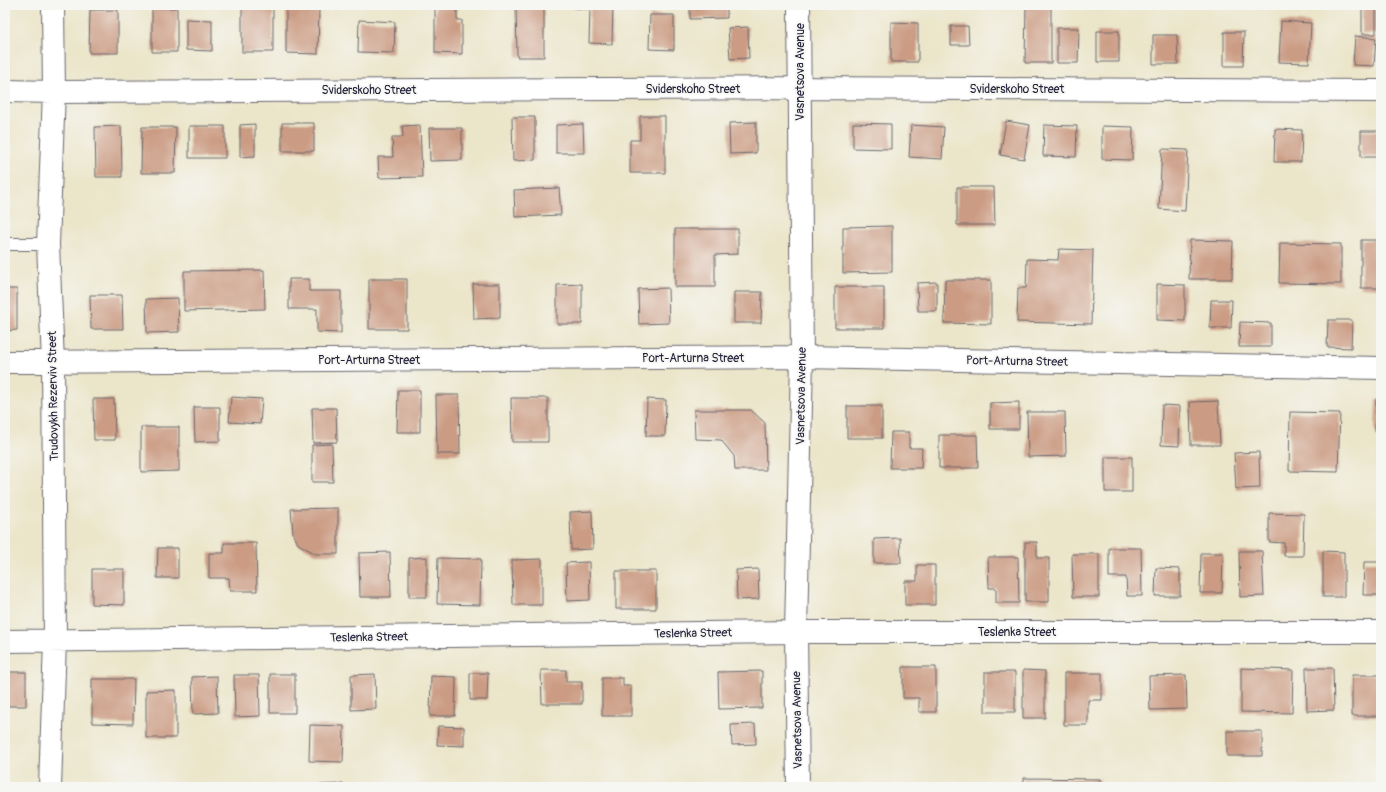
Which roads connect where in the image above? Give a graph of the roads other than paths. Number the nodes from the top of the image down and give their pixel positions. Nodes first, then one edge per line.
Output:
1 (53, 5) edge
2 (799, 5) edge
3 (800, 88) junction
4 (5, 91) edge
5 (1381, 91) edge
6 (54, 92) junction
7 (5, 244) edge
8 (48, 244) junction
9 (802, 357) junction
10 (5, 362) edge
11 (53, 362) junction
12 (1381, 368) edge
13 (796, 632) junction
14 (1381, 632) edge
15 (5, 641) edge
16 (55, 641) junction
17 (50, 787) edge
18 (798, 787) edge

1 - 6 street, Trudovykh Rezerviv Street
2 - 3 street, Vasnetsova Avenue
3 - 5 street, Sviderskoho Street
3 - 6 street, Sviderskoho Street
3 - 9 street, Vasnetsova Avenue
4 - 6 street, Sviderskoho Street
6 - 8 street, Trudovykh Rezerviv Street
7 - 8 lane
8 - 11 street, Trudovykh Rezerviv Street
9 - 11 street, Port-Arturna Street
9 - 12 street, Port-Arturna Street
9 - 13 street, Vasnetsova Avenue
10 - 11 street, Port-Arturna Street
11 - 16 street, Trudovykh Rezerviv Street
13 - 14 street, Teslenka Street
13 - 16 street, Teslenka Street
13 - 18 street, Vasnetsova Avenue
15 - 16 street, Teslenka Street
16 - 17 street, Trudovykh Rezerviv Street

